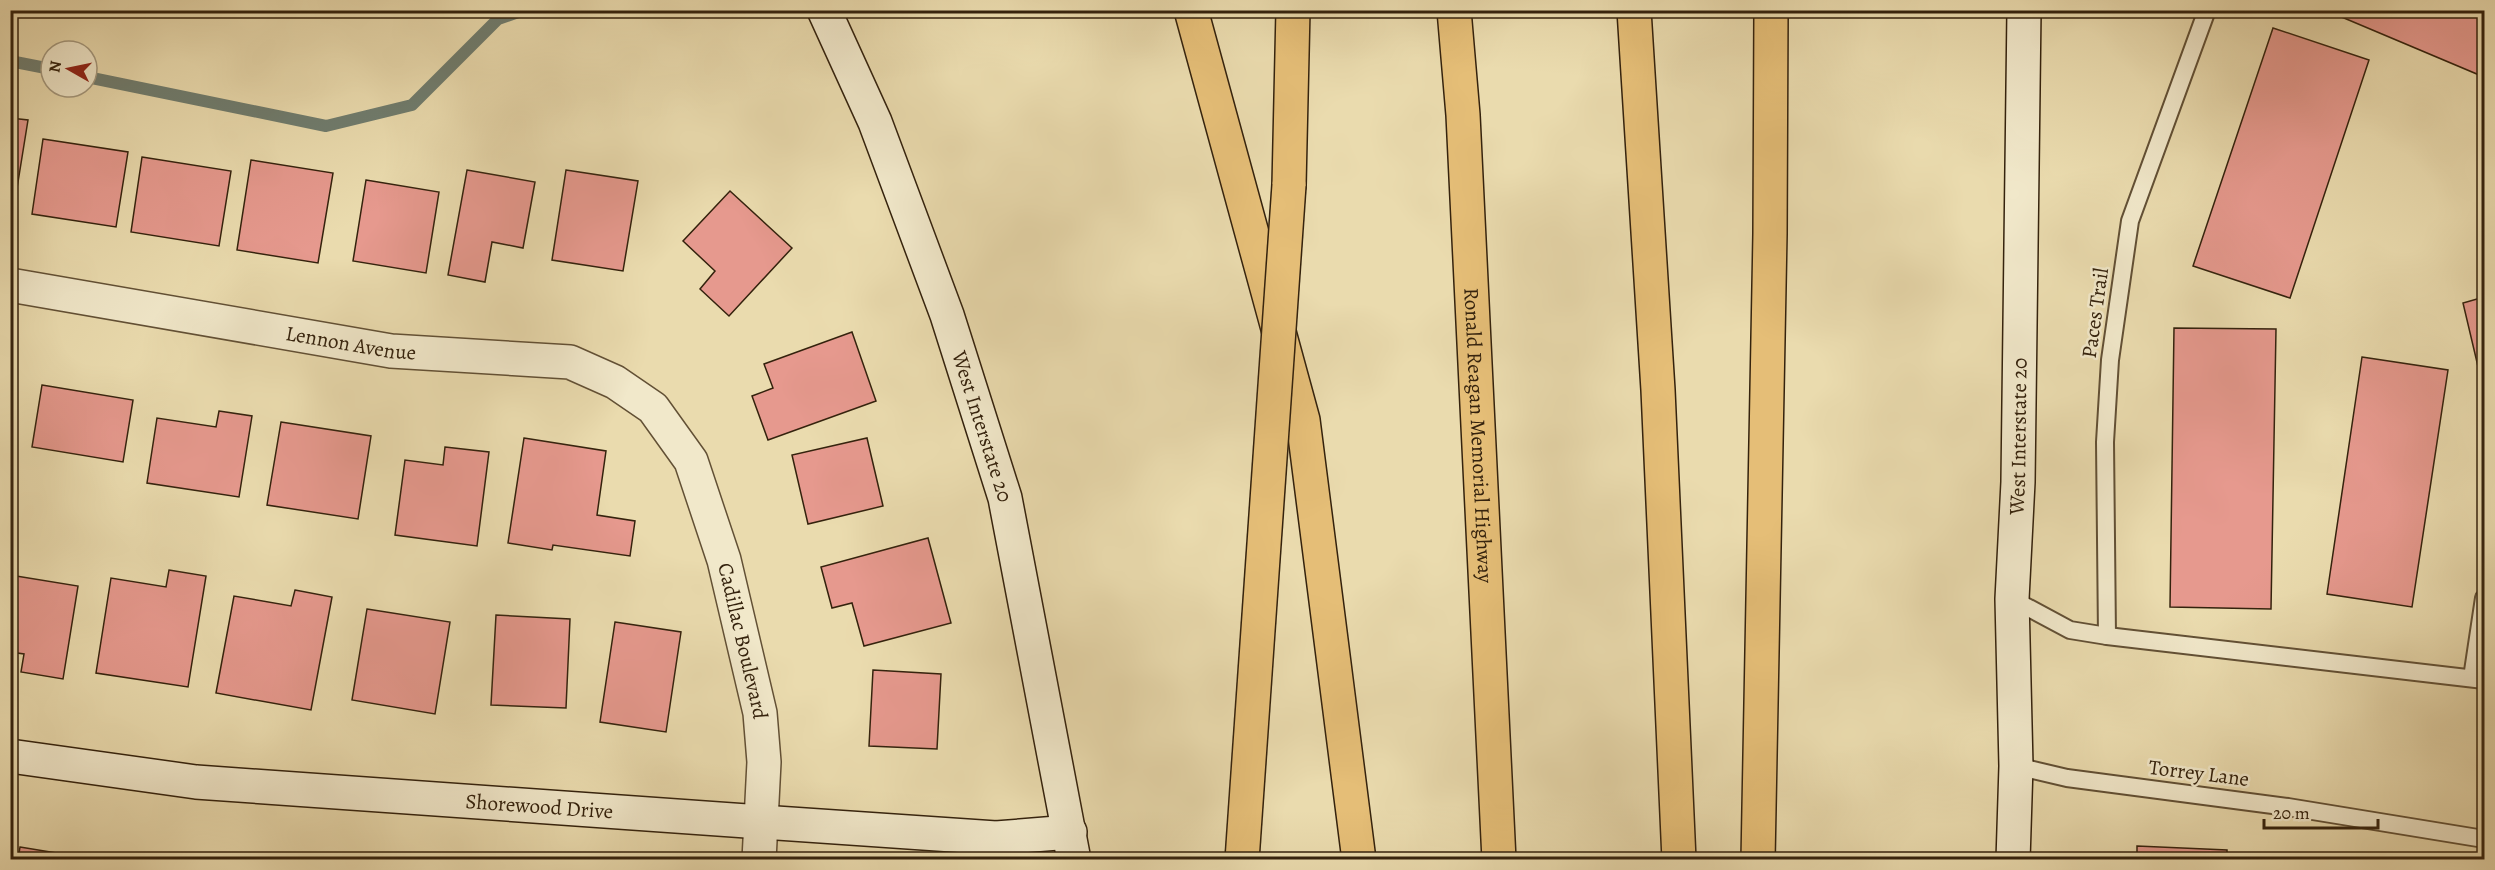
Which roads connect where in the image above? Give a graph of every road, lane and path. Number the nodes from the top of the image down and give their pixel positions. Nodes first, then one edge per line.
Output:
1 (824, 10) edge
2 (1191, 10) edge
3 (1293, 10) edge
4 (1454, 10) edge
5 (1634, 10) edge
6 (1771, 10) edge
7 (2024, 10) edge
8 (2207, 10) edge
9 (10, 285) edge
10 (672, 432) joint
11 (2484, 598) edge
12 (2012, 599) junction
13 (2108, 636) junction
14 (2478, 679) edge
15 (10, 756) edge
16 (2016, 766) junction
17 (761, 822) junction
18 (2484, 839) edge
19 (1072, 846) edge
20 (759, 860) edge
21 (1242, 860) edge
22 (1359, 860) edge
23 (1499, 860) edge
24 (1679, 860) edge
25 (1758, 860) edge
26 (2013, 860) edge

1 - 19 street, West Interstate 20
2 - 22 highway
3 - 21 highway, bridge
4 - 23 highway, Ronald Reagan Memorial Highway
5 - 24 highway
6 - 25 highway
7 - 12 street, West Interstate 20
8 - 13 lane, Paces Trail
9 - 10 street, Lennon Avenue
10 - 17 street, Cadillac Boulevard
11 - 14 lane
12 - 13 lane
12 - 16 street, West Interstate 20
13 - 14 lane
15 - 17 street, Shorewood Drive
16 - 18 lane, Torrey Lane
16 - 26 street, West Interstate 20
17 - 19 street, Shorewood Drive
17 - 20 street, Cadillac Boulevard

